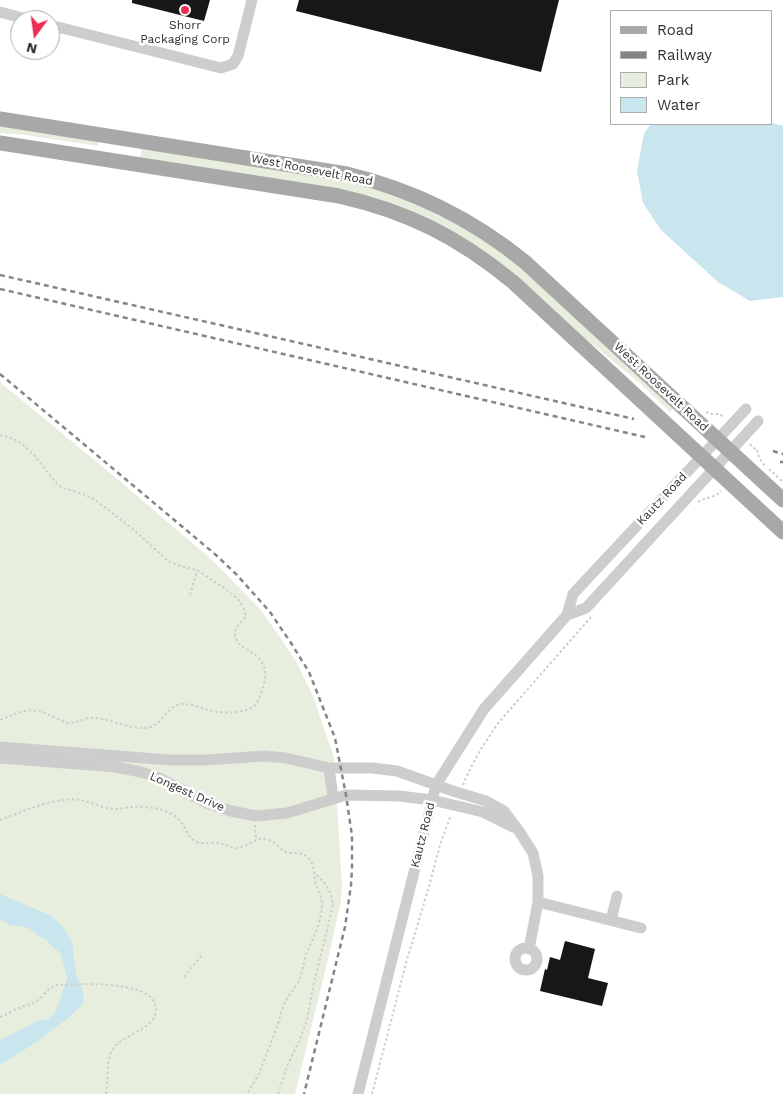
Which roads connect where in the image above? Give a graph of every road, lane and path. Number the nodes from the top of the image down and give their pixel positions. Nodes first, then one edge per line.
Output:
1 (252, 0) edge
2 (60, 28) edge
3 (0, 119) edge
4 (0, 142) edge
5 (746, 409) dead end
6 (758, 421) dead end
7 (0, 435) edge
8 (718, 439) junction
9 (730, 451) junction
10 (756, 451) dead end
11 (702, 456) junction
12 (715, 468) junction
13 (783, 482) edge
14 (722, 490) dead end
15 (783, 500) edge
16 (698, 502) dead end
17 (783, 532) edge
18 (197, 570) junction
19 (190, 595) dead end
20 (567, 615) junction
21 (592, 617) dead end
22 (0, 720) edge
23 (0, 746) edge
24 (0, 758) edge
25 (329, 768) junction
26 (464, 784) dead end
27 (436, 785) junction
28 (333, 798) junction
29 (432, 800) junction
30 (451, 814) dead end
31 (256, 816) junction
32 (0, 820) edge
33 (519, 831) junction
34 (256, 840) junction
35 (314, 874) junction
36 (617, 896) dead end
37 (538, 902) junction
38 (611, 920) junction
39 (641, 928) dead end
40 (529, 948) dead end
41 (202, 955) dead end
42 (184, 977) dead end
43 (0, 1017) edge
44 (106, 1094) edge
45 (247, 1094) edge
46 (278, 1094) edge
47 (358, 1094) edge
48 (372, 1094) edge

1 - 2 street
3 - 8 main road, West Roosevelt Road
4 - 11 main road, West Roosevelt Road
5 - 8 street, Kautz Road
6 - 9 street, Kautz Road
7 - 18 path
8 - 9 main road, West Roosevelt Road
8 - 11 street, Kautz Road
9 - 12 street, Kautz Road
9 - 15 main road, West Roosevelt Road
10 - 13 path
11 - 12 main road, West Roosevelt Road
11 - 20 street, Kautz Road
12 - 17 main road, West Roosevelt Road
12 - 20 street, Kautz Road
14 - 16 path
18 - 19 path
18 - 22 path
20 - 27 street, Kautz Road
21 - 26 path
23 - 25 street, Longest Drive
24 - 31 street, Longest Drive
25 - 27 street, Longest Drive
25 - 28 street
27 - 29 street, Kautz Road
27 - 33 street, Longest Drive
28 - 29 street, Longest Drive
28 - 31 street, Longest Drive
29 - 33 street, Longest Drive
29 - 47 street, Kautz Road
30 - 48 path
31 - 34 path
32 - 34 path
33 - 37 street, Longest Drive
34 - 35 path
35 - 45 path
35 - 46 path
36 - 38 street
37 - 38 street
37 - 40 street, Longest Drive
38 - 39 street
41 - 42 path
43 - 44 path

